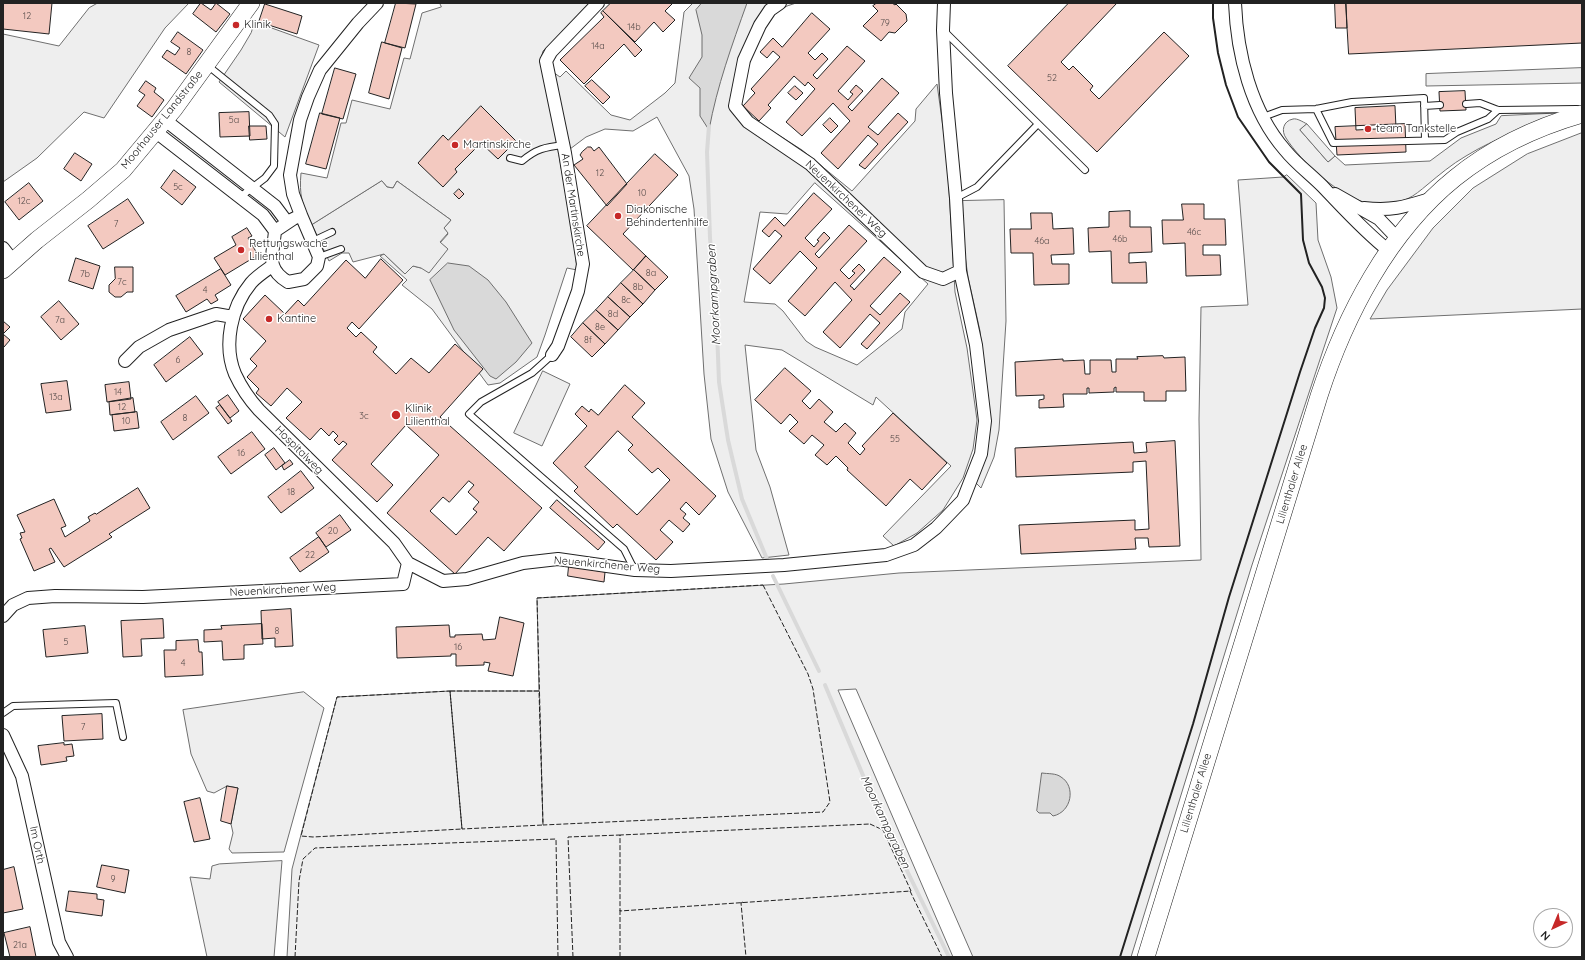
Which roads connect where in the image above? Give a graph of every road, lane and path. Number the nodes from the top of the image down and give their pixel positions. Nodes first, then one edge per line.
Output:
1 (252, 3) edge
2 (377, 3) edge
3 (598, 3) edge
4 (780, 3) edge
5 (944, 3) edge
6 (1235, 3) edge
7 (943, 30) junction
8 (207, 65) junction
9 (1466, 104) dead end
10 (1440, 105) dead end
11 (1424, 106) junction
12 (1316, 109) junction
13 (1582, 109) edge
14 (1498, 110) junction
15 (1582, 114) edge
16 (1263, 117) junction
17 (1038, 124) junction
18 (160, 126) junction
19 (1425, 140) junction
20 (564, 145) junction
21 (510, 158) dead end
22 (1085, 170) dead end
23 (251, 188) junction
24 (1325, 188) junction
25 (240, 197) junction
26 (956, 198) junction
27 (1433, 198) junction
28 (1361, 208) junction
29 (302, 215) junction
30 (287, 222) junction
31 (275, 231) junction
32 (332, 232) dead end
33 (313, 241) junction
34 (1393, 245) junction
35 (341, 249) dead end
36 (319, 258) junction
37 (6, 260) edge
38 (272, 266) junction
39 (960, 271) junction
40 (233, 317) junction
41 (552, 355) joint
42 (124, 361) dead end
43 (408, 563) junction
44 (635, 570) junction
45 (3, 616) edge
46 (3, 713) edge
47 (3, 735) edge
48 (123, 737) dead end
49 (67, 957) edge
50 (1146, 957) edge

1 - 8 main road, Moorhauser Landstraße
2 - 29 street
3 - 20 street, An der Martinskirche
4 - 39 street, Neuenkirchener Weg
5 - 7 street, Neuenkirchener Weg
6 - 16 street
7 - 17 lane
7 - 26 street, Neuenkirchener Weg
8 - 18 main road, Moorhauser Landstraße
8 - 23 lane
9 - 14 lane
10 - 11 lane
11 - 12 lane
11 - 19 lane
12 - 16 lane
12 - 19 lane
13 - 14 lane
14 - 19 lane
15 - 27 main road, Lilienthaler Allee
16 - 24 street
17 - 22 lane
17 - 26 lane
18 - 23 street
18 - 25 street
18 - 37 main road, Moorhauser Landstraße
20 - 21 lane
20 - 41 street, An der Martinskirche
23 - 25 lane
23 - 30 street
24 - 28 street
24 - 34 street
25 - 31 street
26 - 39 street, Neuenkirchener Weg
27 - 28 street
27 - 34 main road, Lilienthaler Allee
28 - 34 street
29 - 30 street
29 - 33 street
30 - 31 street
31 - 38 street
32 - 33 lane
33 - 36 street
34 - 50 main road, Lilienthaler Allee
35 - 36 lane
36 - 38 street
38 - 40 street, Hospitalweg
39 - 44 street, Neuenkirchener Weg
40 - 42 street
40 - 43 street, Hospitalweg
41 - 44 lane, An der Martinskirche
43 - 44 street, Neuenkirchener Weg
43 - 45 street, Neuenkirchener Weg
46 - 48 lane
47 - 49 street, Im Orth

